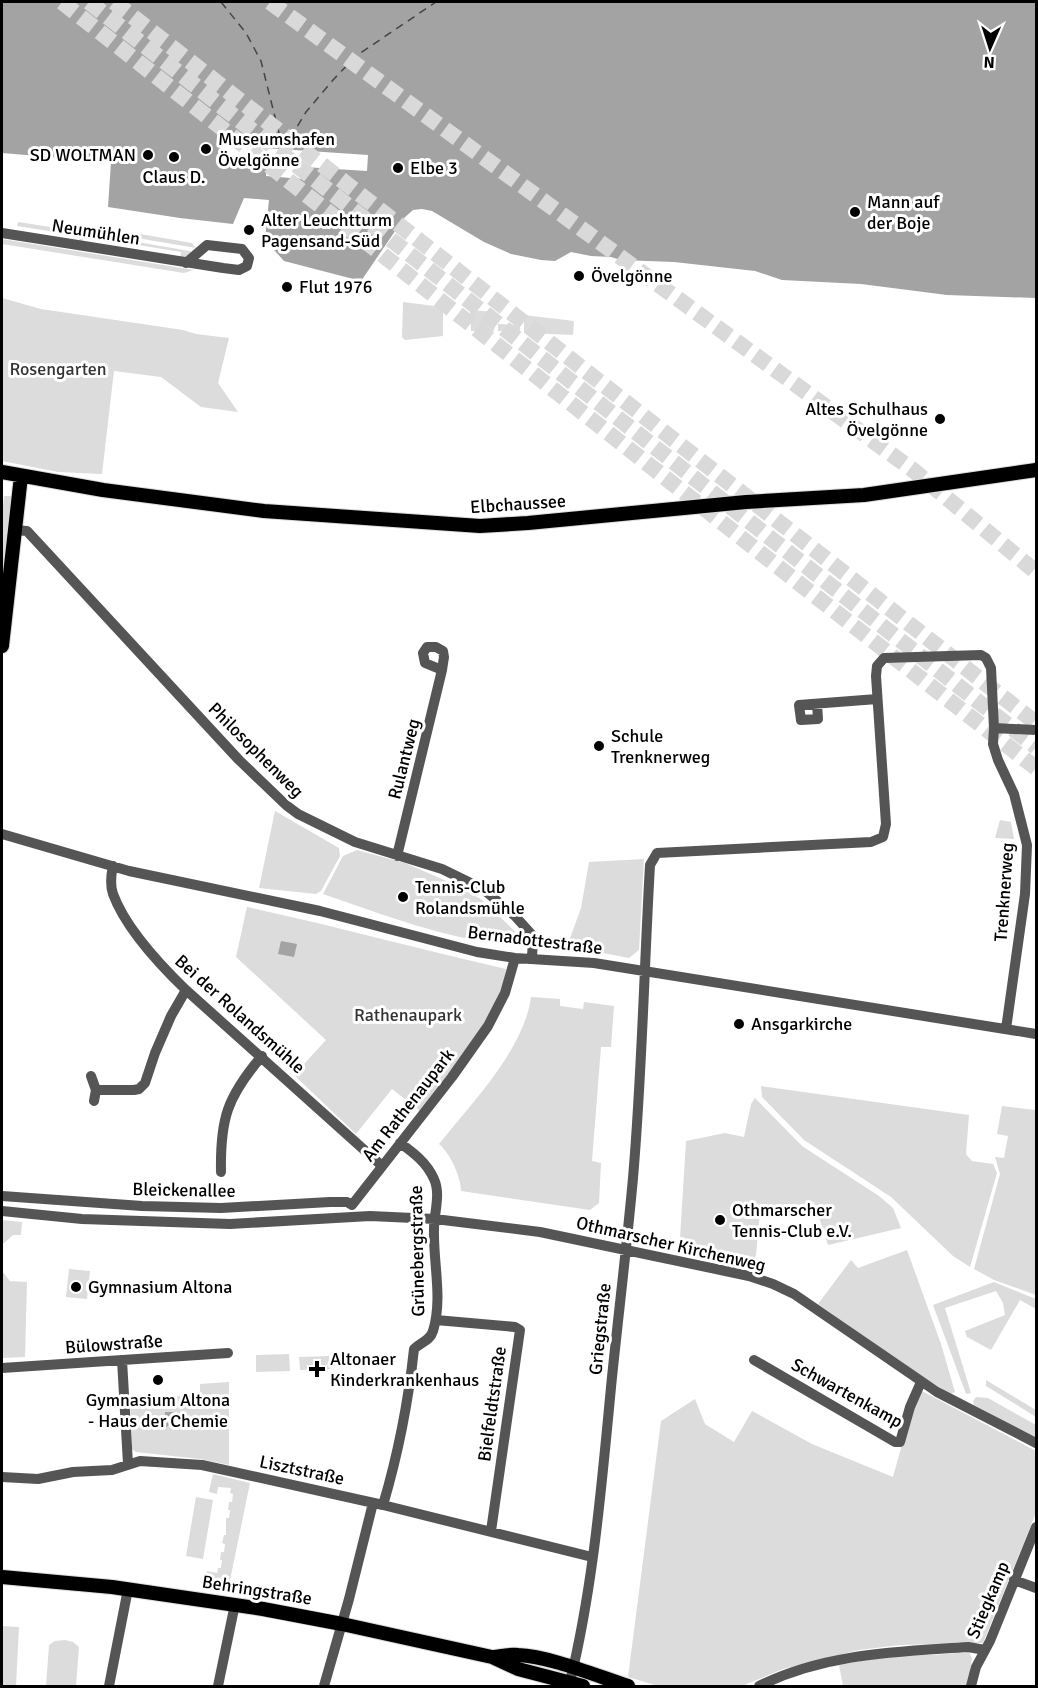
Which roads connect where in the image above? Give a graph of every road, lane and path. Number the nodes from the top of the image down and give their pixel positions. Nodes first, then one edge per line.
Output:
1 (2, 233) edge
2 (186, 263) junction
3 (1036, 470) edge
4 (2, 472) edge
5 (21, 476) junction
6 (2, 478) edge
7 (14, 530) junction
8 (2, 646) edge
9 (442, 670) dead end
10 (877, 699) junction
11 (817, 704) dead end
12 (994, 728) junction
13 (1036, 730) edge
14 (2, 834) edge
15 (397, 856) junction
16 (113, 866) junction
17 (515, 958) junction
18 (532, 958) junction
19 (644, 972) junction
20 (186, 990) junction
21 (1006, 1029) junction
22 (1036, 1034) edge
23 (262, 1056) junction
24 (91, 1076) dead end
25 (400, 1143) junction
26 (381, 1165) junction
27 (221, 1172) dead end
28 (2, 1196) edge
29 (352, 1204) junction
30 (2, 1211) edge
31 (355, 1217) junction
32 (435, 1219) junction
33 (624, 1251) junction
34 (436, 1320) junction
35 (228, 1353) dead end
36 (122, 1360) junction
37 (754, 1360) dead end
38 (2, 1368) edge
39 (921, 1382) junction
40 (1036, 1443) edge
41 (128, 1464) junction
42 (2, 1477) edge
43 (378, 1504) junction
44 (1036, 1527) edge
45 (491, 1531) junction
46 (1033, 1545) edge
47 (592, 1557) junction
48 (6, 1578) edge
49 (1014, 1580) junction
50 (1036, 1588) edge
51 (128, 1589) junction
52 (235, 1604) junction
53 (342, 1624) junction
54 (985, 1650) junction
55 (492, 1657) junction
56 (574, 1668) junction
57 (574, 1685) edge
58 (110, 1686) edge
59 (218, 1686) edge
60 (324, 1686) edge
61 (628, 1686) edge
62 (759, 1686) edge
63 (971, 1686) edge

1 - 2 street, Neumühlen
2 - 2 street, Neumühlen
3 - 5 main road, Elbchaussee
4 - 5 main road, Elbchaussee
4 - 6 main road
5 - 7 main road
7 - 8 main road
7 - 15 street, Philosophenweg
9 - 15 street, Rulantweg
10 - 11 street
10 - 12 street, Trenknerweg
10 - 19 street, Trenknerweg
12 - 13 street
12 - 21 street, Trenknerweg
14 - 16 street, Bernadottestraße
15 - 18 street, Philosophenweg
16 - 17 street, Bernadottestraße
16 - 20 street, Bei der Rolandsmühle
17 - 18 street, Bernadottestraße
17 - 25 street, Am Rathenaupark
18 - 19 street, Bernadottestraße
19 - 21 street, Bernadottestraße
19 - 33 street, Griegstraße
20 - 23 street, Bei der Rolandsmühle
20 - 24 street
21 - 22 street, Bernadottestraße
23 - 26 street, Bei der Rolandsmühle
23 - 27 street
25 - 26 street, Am Rathenaupark
25 - 32 street, Grünebergstraße
26 - 29 street, Am Rathenaupark
28 - 29 street, Bleickenallee
29 - 31 street
30 - 31 street, Bleickenallee
31 - 32 street, Bleickenallee
32 - 33 street, Othmarscher Kirchenweg
32 - 34 street, Grünebergstraße
33 - 39 street, Othmarscher Kirchenweg
33 - 47 street, Griegstraße
34 - 43 street, Grünebergstraße
34 - 45 street, Bielfeldtstraße
35 - 36 street, Bülowstraße
36 - 38 street, Bülowstraße
36 - 41 street
37 - 39 street, Schwartenkamp
39 - 40 street, Othmarscher Kirchenweg
41 - 42 street, Lisztstraße
41 - 43 street, Lisztstraße
43 - 45 street, Lisztstraße
43 - 53 street, Grünebergstraße
44 - 46 street, Stiegkamp
45 - 47 street, Lisztstraße
46 - 49 street, Stiegkamp
47 - 56 street, Griegstraße
48 - 51 main road, Behringstraße
49 - 50 street
49 - 54 street, Stiegkamp
51 - 52 main road, Behringstraße
51 - 58 street
52 - 53 main road, Behringstraße
52 - 59 street
53 - 55 main road, Behringstraße
53 - 60 street, Grünebergstraße
54 - 62 street
54 - 63 street, Stiegkamp
55 - 56 main road, Behringstraße
55 - 57 main road, Behringstraße
56 - 57 street, Griegstraße
56 - 61 main road, Behringstraße

